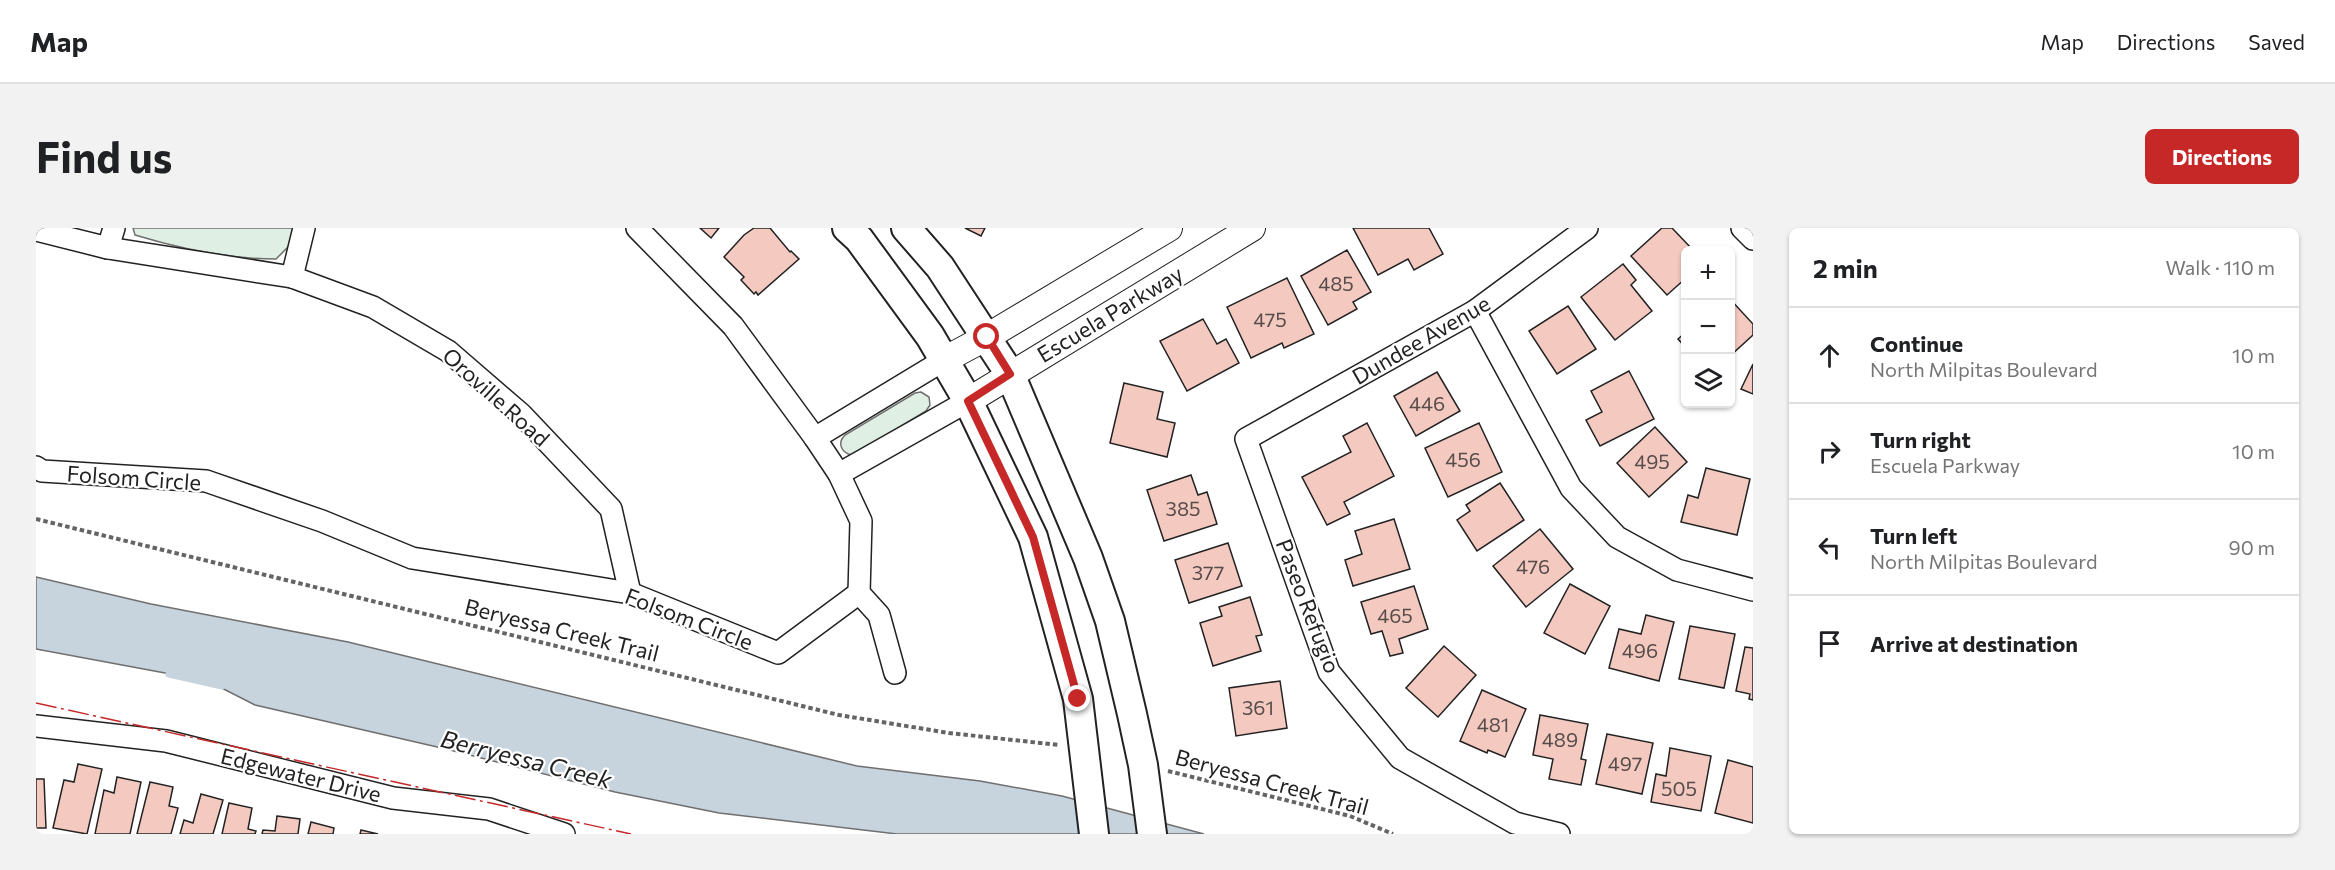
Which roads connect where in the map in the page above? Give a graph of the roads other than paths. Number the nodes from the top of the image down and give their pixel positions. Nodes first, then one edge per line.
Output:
1 (304, 228) edge
2 (637, 228) edge
3 (847, 228) edge
4 (906, 228) edge
5 (1169, 228) edge
6 (1252, 228) edge
7 (1587, 228) edge
8 (1742, 228) edge
9 (36, 230) edge
10 (111, 238) edge
11 (1753, 239) edge
12 (292, 278) junction
13 (1475, 311) junction
14 (987, 337) junction
15 (944, 360) junction
16 (1010, 374) junction
17 (968, 401) junction
18 (815, 438) junction
19 (1246, 439) joint
20 (36, 467) edge
21 (839, 474) junction
22 (1753, 590) edge
23 (630, 593) junction
24 (859, 593) junction
25 (895, 673) dead end
26 (36, 726) edge
27 (564, 834) edge
28 (1094, 834) edge
29 (1152, 834) edge
30 (1559, 834) edge

1 - 12 street
2 - 18 street
3 - 15 main road
4 - 14 main road
5 - 14 street, Escuela Parkway
6 - 16 street, Escuela Parkway
7 - 13 street, Dundee Avenue
8 - 11 street
9 - 10 street, Oroville Road
10 - 12 street, Oroville Road
12 - 23 street, Oroville Road
13 - 19 street, Dundee Avenue
13 - 22 street
14 - 15 street, Escuela Parkway
14 - 16 main road
15 - 17 main road
15 - 18 street
16 - 17 street, Escuela Parkway
16 - 29 main road
17 - 21 street
17 - 28 main road
18 - 21 street
19 - 30 street, Paseo Refugio
20 - 23 street, Folsom Circle
21 - 24 street
23 - 24 street, Folsom Circle
24 - 25 street
26 - 27 street, Edgewater Drive

